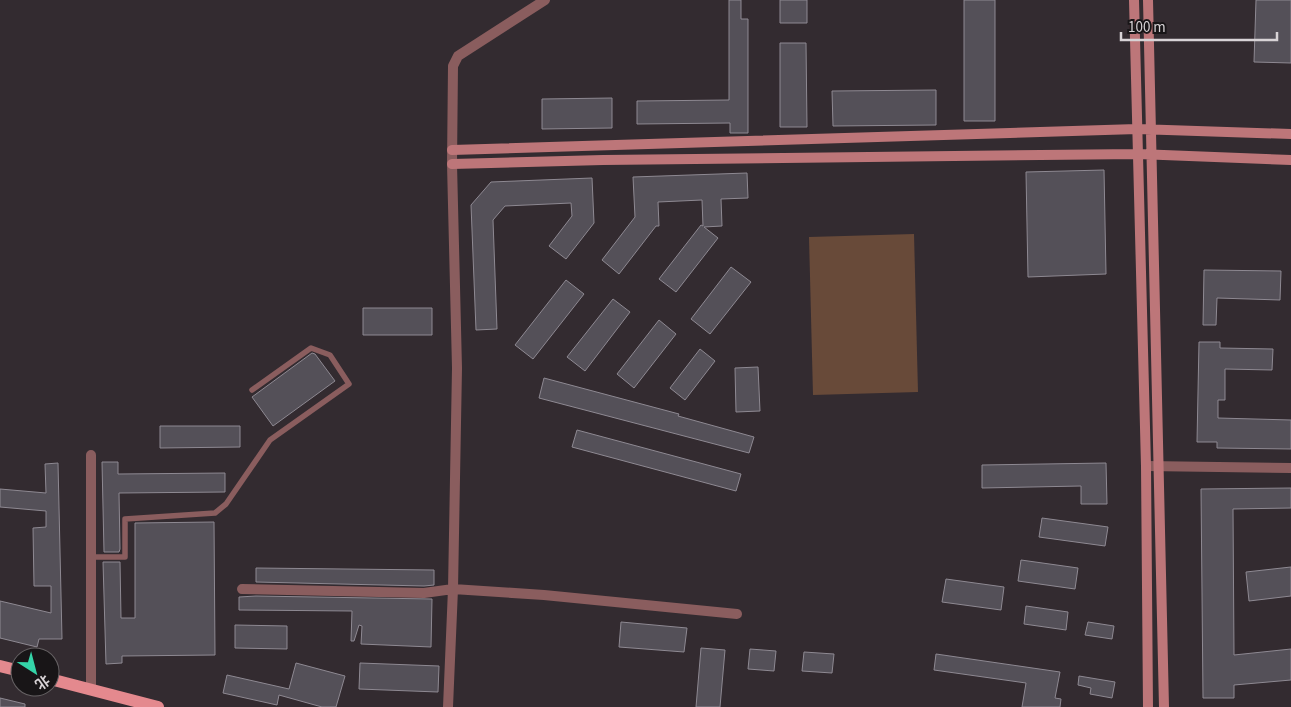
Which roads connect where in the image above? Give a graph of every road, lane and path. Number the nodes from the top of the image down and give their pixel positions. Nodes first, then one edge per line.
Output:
1 (545, 0) edge
2 (1134, 0) edge
3 (1148, 0) edge
4 (1137, 129) junction
5 (1151, 129) junction
6 (1291, 134) edge
7 (452, 150) junction
8 (1138, 154) junction
9 (1152, 154) junction
10 (1291, 160) edge
11 (452, 164) junction
12 (252, 390) dead end
13 (91, 455) dead end
14 (1146, 466) junction
15 (1159, 466) junction
16 (1291, 468) edge
17 (91, 557) junction
18 (242, 589) dead end
19 (453, 589) junction
20 (737, 614) dead end
21 (60, 682) edge
22 (91, 690) junction
23 (158, 707) edge
24 (448, 707) edge
25 (1148, 707) edge
26 (1164, 707) edge

1 - 7 street
2 - 4 main road
3 - 5 main road
4 - 5 main road
4 - 7 main road
4 - 8 main road
5 - 6 main road
5 - 9 main road
7 - 11 street
8 - 9 main road
8 - 11 main road
8 - 14 main road
9 - 10 main road
9 - 15 main road
11 - 19 street
12 - 17 lane
13 - 17 street
14 - 15 street
14 - 25 main road
15 - 16 street
15 - 26 main road
17 - 22 street
18 - 19 street
19 - 20 street
19 - 24 street
21 - 22 main road
22 - 23 main road

